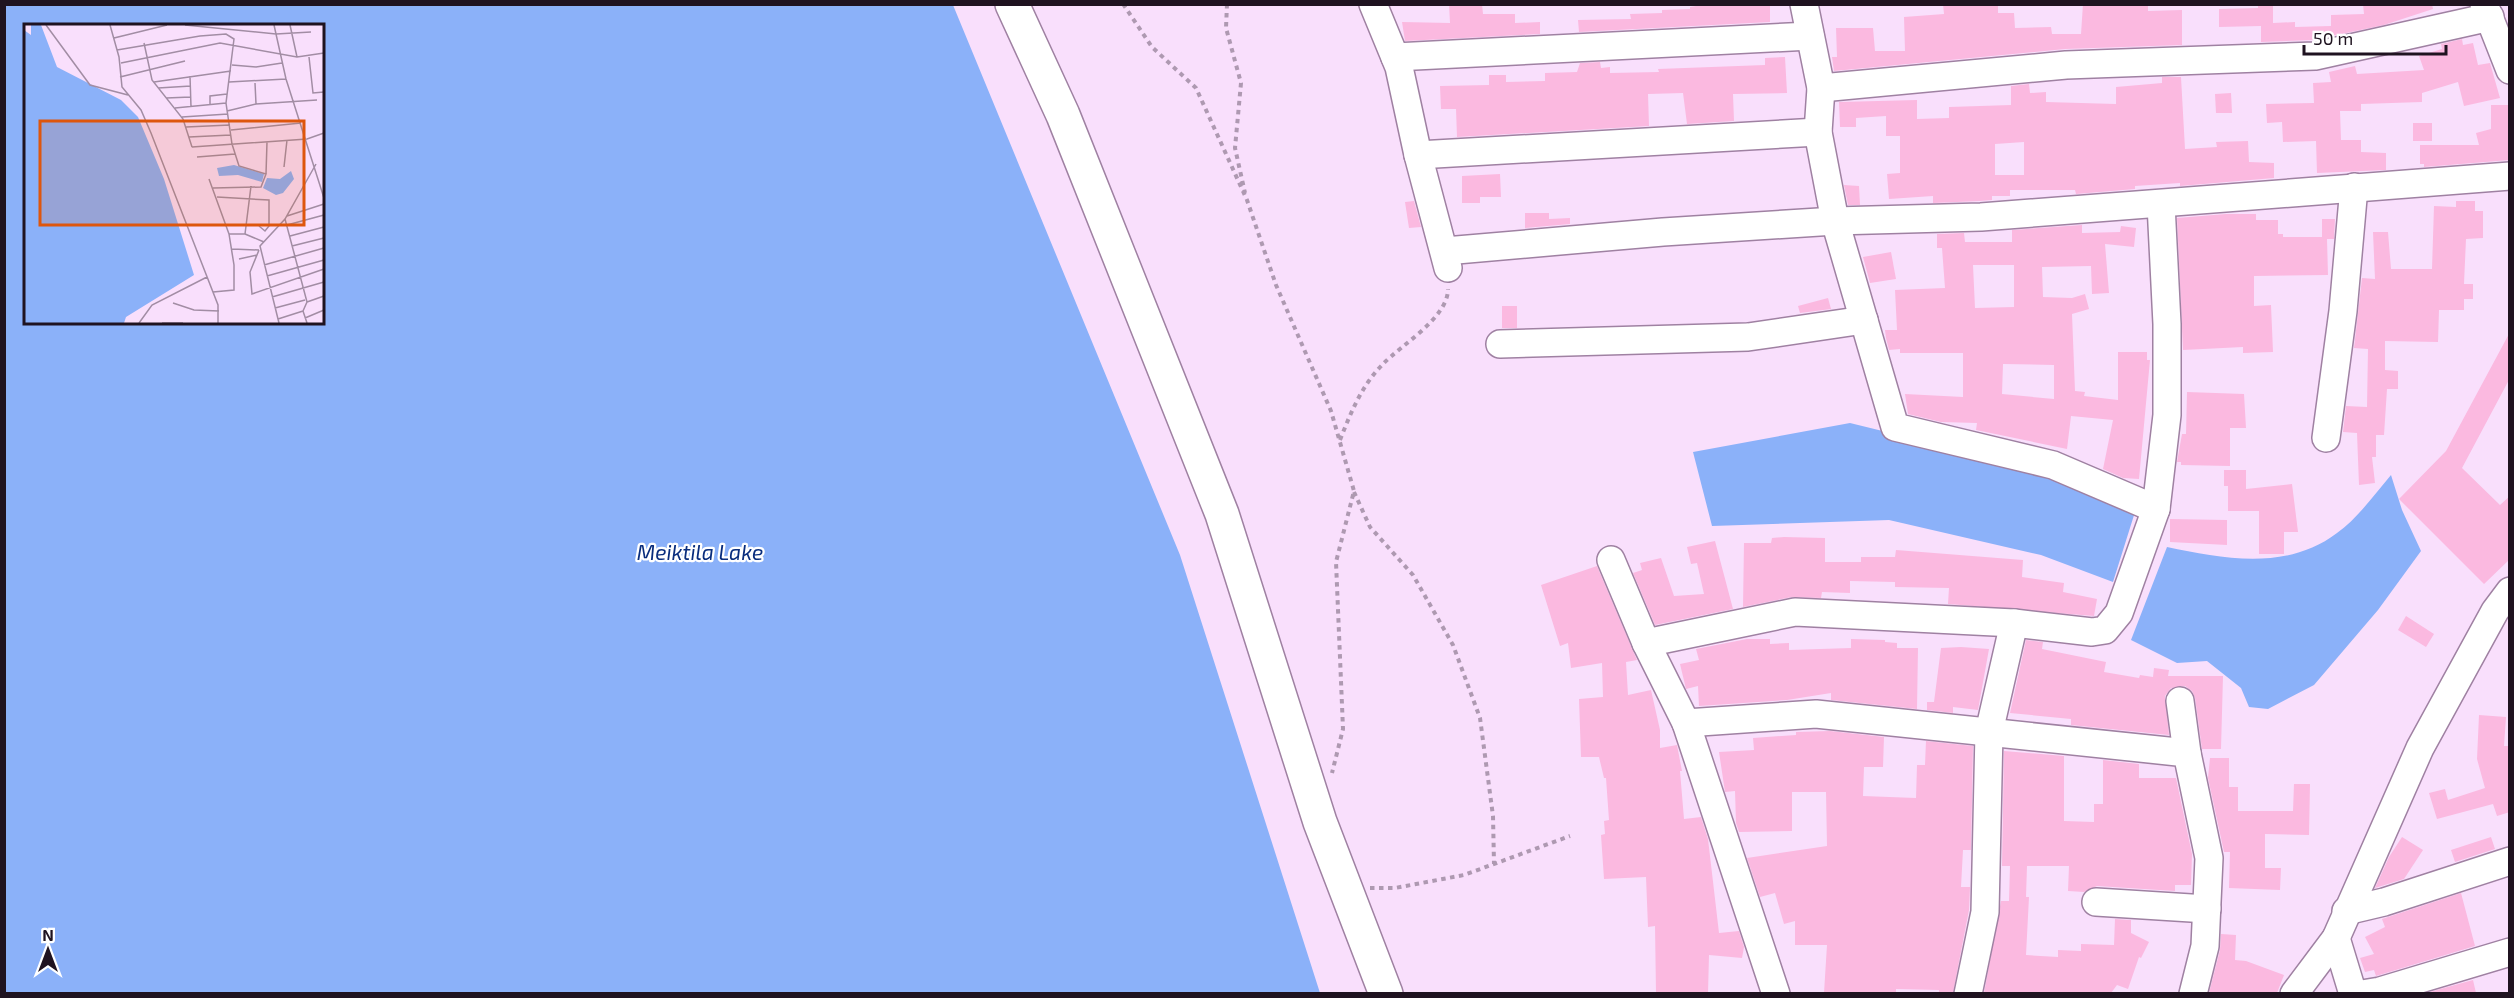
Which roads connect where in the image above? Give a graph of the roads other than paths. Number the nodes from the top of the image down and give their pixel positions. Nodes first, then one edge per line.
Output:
1 (1012, 4) edge
2 (1373, 4) edge
3 (1804, 4) edge
4 (2487, 11) edge
5 (1810, 36) junction
6 (1395, 57) junction
7 (2510, 70) edge
8 (1821, 88) junction
9 (1818, 132) junction
10 (1418, 155) junction
11 (2510, 176) edge
12 (2354, 187) junction
13 (2161, 204) junction
14 (1835, 221) junction
15 (1864, 320) junction
16 (1500, 344) dead end
17 (2326, 438) dead end
18 (2156, 509) junction
19 (1611, 560) dead end
20 (2510, 591) edge
21 (2014, 623) junction
22 (1646, 643) junction
23 (2180, 701) dead end
24 (1686, 723) junction
25 (1989, 732) junction
26 (2187, 753) junction
27 (2510, 861) edge
28 (2096, 902) dead end
29 (2207, 909) junction
30 (2346, 911) junction
31 (2336, 938) junction
32 (2510, 952) edge
33 (1386, 993) edge
34 (1776, 993) edge
35 (1968, 993) edge
36 (2193, 993) edge
37 (2294, 993) edge
38 (2353, 993) edge
39 (2362, 993) edge

1 - 33 main road
2 - 6 street
3 - 5 street
4 - 7 street
4 - 8 street
5 - 6 street
5 - 8 street
6 - 10 street
8 - 9 street
9 - 10 street
9 - 14 street
10 - 14 street
11 - 12 street
12 - 13 street
12 - 17 street
13 - 14 street
13 - 18 street
14 - 15 street
15 - 16 street
15 - 18 street
18 - 21 street
19 - 22 street
20 - 30 street
21 - 22 street
21 - 25 street
22 - 24 street
23 - 26 street
24 - 25 street
24 - 34 street
25 - 26 street
25 - 35 street
26 - 29 street
27 - 30 street
28 - 29 street
29 - 36 street
30 - 31 street
31 - 37 street
31 - 38 street
32 - 39 street

